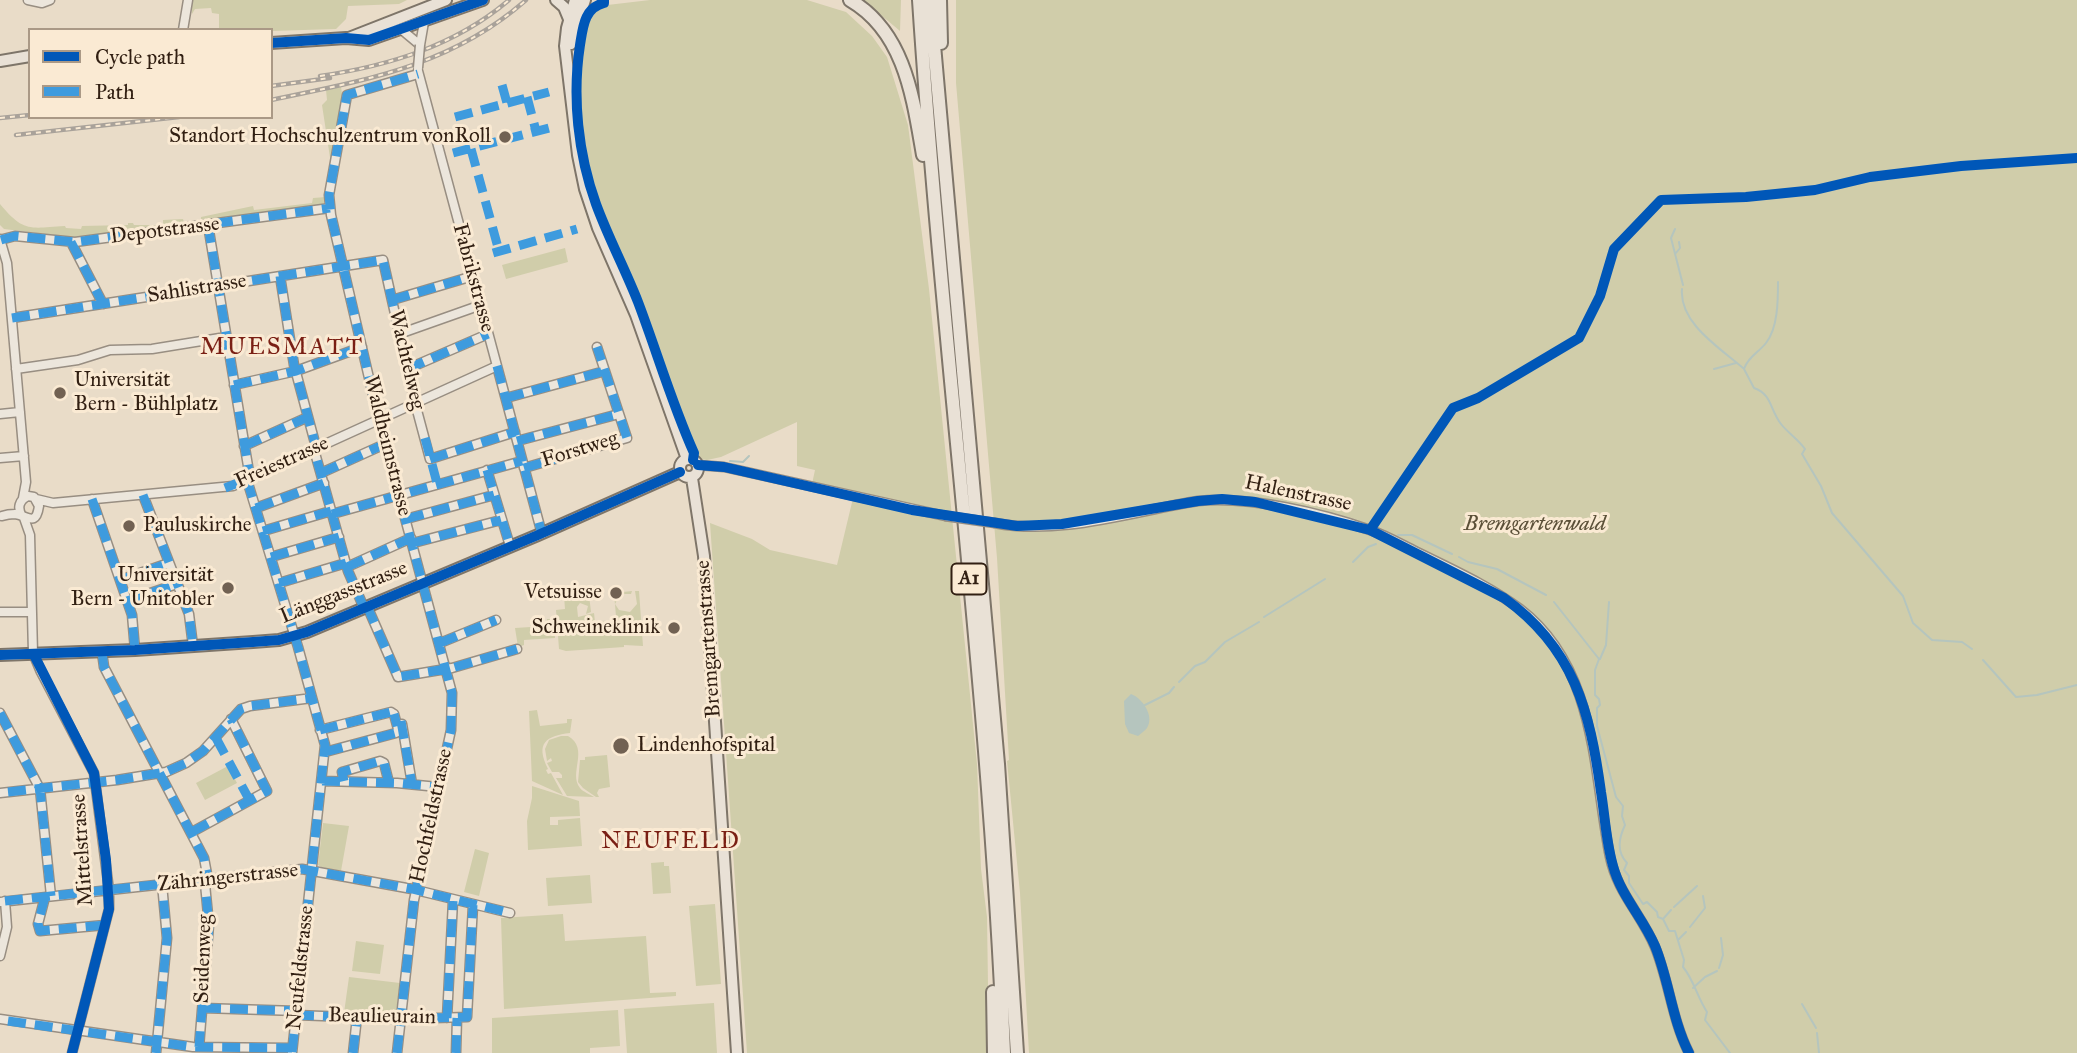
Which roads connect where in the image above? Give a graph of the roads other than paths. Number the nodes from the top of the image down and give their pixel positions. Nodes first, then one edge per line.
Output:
1 (28, 0) edge
2 (50, 0) edge
3 (188, 0) edge
4 (446, 0) edge
5 (483, 0) edge
6 (556, 0) edge
7 (575, 0) edge
8 (585, 0) edge
9 (850, 0) edge
10 (919, 0) edge
11 (930, 0) edge
12 (940, 0) edge
13 (426, 4) edge
14 (569, 19) junction
15 (424, 22) junction
16 (183, 28) edge
17 (402, 30) junction
18 (346, 38) junction
19 (419, 41) junction
20 (273, 43) edge
21 (28, 56) edge
22 (0, 61) edge
23 (568, 68) junction
24 (418, 71) junction
25 (941, 110) junction
26 (934, 200) junction
27 (330, 208) junction
28 (208, 225) junction
29 (0, 240) edge
30 (71, 242) junction
31 (383, 260) joint
32 (343, 267) junction
33 (280, 276) junction
34 (473, 276) junction
35 (217, 286) junction
36 (392, 300) junction
37 (103, 304) junction
38 (481, 305) junction
39 (12, 318) junction
40 (399, 334) junction
41 (488, 334) junction
42 (226, 337) junction
43 (362, 347) junction
44 (597, 347) dead end
45 (497, 366) junction
46 (16, 369) junction
47 (407, 369) junction
48 (296, 371) junction
49 (605, 371) junction
50 (234, 385) junction
51 (506, 398) junction
52 (415, 403) junction
53 (20, 412) junction
54 (0, 414) edge
55 (620, 414) junction
56 (308, 417) junction
57 (379, 420) junction
58 (516, 437) junction
59 (385, 444) junction
60 (244, 446) junction
61 (315, 449) junction
62 (24, 456) junction
63 (0, 458) edge
64 (687, 459) junction
65 (523, 464) junction
66 (698, 465) junction
67 (487, 470) junction
68 (680, 472) junction
69 (322, 478) junction
70 (692, 478) junction
71 (249, 479) junction
72 (26, 482) junction
73 (399, 494) junction
74 (143, 495) junction
75 (494, 495) junction
76 (36, 498) junction
77 (22, 499) junction
78 (92, 499) junction
79 (53, 503) junction
80 (256, 508) junction
81 (332, 512) junction
82 (37, 515) junction
83 (1, 516) edge
84 (23, 517) junction
85 (406, 519) junction
86 (500, 520) junction
87 (263, 531) junction
88 (542, 534) junction
89 (30, 535) junction
90 (339, 537) junction
91 (412, 540) junction
92 (510, 546) junction
93 (271, 557) junction
94 (169, 563) junction
95 (346, 565) junction
96 (120, 580) junction
97 (423, 582) junction
98 (279, 583) junction
99 (177, 584) junction
100 (127, 601) junction
101 (366, 607) junction
102 (0, 612) edge
103 (32, 612) junction
104 (496, 620) dead end
105 (295, 636) junction
106 (440, 643) junction
107 (193, 646) junction
108 (517, 649) dead end
109 (135, 650) junction
110 (102, 652) junction
111 (0, 655) edge
112 (34, 655) junction
113 (447, 668) junction
114 (312, 698) junction
115 (0, 713) edge
116 (394, 714) junction
117 (231, 719) junction
118 (320, 730) junction
119 (325, 752) junction
120 (160, 774) junction
121 (322, 781) junction
122 (344, 781) junction
123 (97, 782) junction
124 (389, 783) junction
125 (412, 784) junction
126 (438, 787) junction
127 (40, 789) junction
128 (0, 793) edge
129 (191, 832) junction
130 (311, 870) junction
131 (206, 880) junction
132 (162, 884) junction
133 (109, 890) junction
134 (416, 890) junction
135 (48, 897) junction
136 (453, 901) junction
137 (3, 902) edge
138 (473, 905) junction
139 (510, 913) dead end
140 (996, 915) junction
141 (105, 925) junction
142 (0, 956) edge
143 (1014, 1004) junction
144 (203, 1008) junction
145 (297, 1013) junction
146 (357, 1017) junction
147 (452, 1018) junction
148 (0, 1019) edge
149 (401, 1019) junction
150 (78, 1031) junction
151 (158, 1042) junction
152 (199, 1047) junction
153 (292, 1050) edge
154 (72, 1053) edge
155 (156, 1053) edge
156 (353, 1053) edge
157 (397, 1053) edge
158 (456, 1053) edge
159 (737, 1053) edge
160 (994, 1053) edge
161 (1004, 1053) edge
162 (1017, 1053) edge
163 (1024, 1053) edge
164 (1689, 1053) edge

1 - 2 street
3 - 16 street
4 - 13 main road
5 - 15 main road
6 - 14 main road
7 - 14 main road
8 - 23 main road
9 - 26 highway
10 - 26 highway, A1
11 - 25 highway, A1
12 - 25 highway
13 - 15 main road
13 - 18 main road
14 - 23 main road
15 - 17 main road
15 - 19 street, Fabrikstrasse
17 - 18 main road
17 - 19 street
18 - 20 main road
19 - 24 street, Fabrikstrasse, bridge
21 - 22 main road
23 - 64 main road
24 - 27 street, Waldheimstrasse
24 - 34 street, Fabrikstrasse
25 - 143 highway, A1
26 - 140 highway, A1
27 - 28 street, Depotstrasse
27 - 32 street, Waldheimstrasse
28 - 30 street, Depotstrasse
28 - 35 street, Neufeldstrasse
29 - 30 street, Depotstrasse
29 - 39 street
30 - 37 street
31 - 32 street, Sahlistrasse
31 - 36 street, Wachtelweg
32 - 33 street, Sahlistrasse
32 - 43 street, Waldheimstrasse
33 - 35 street, Sahlistrasse
33 - 48 street
34 - 36 street
34 - 38 street, Fabrikstrasse
35 - 37 street, Sahlistrasse
35 - 42 street, Neufeldstrasse
36 - 40 street, Wachtelweg
37 - 39 street, Sahlistrasse
38 - 40 street
38 - 41 street, Fabrikstrasse
39 - 46 street
40 - 47 street, Wachtelweg
41 - 45 street, Fabrikstrasse
41 - 47 street
42 - 46 street
42 - 50 street, Neufeldstrasse
43 - 48 street
43 - 57 street, Waldheimstrasse
44 - 49 street, Forstweg
45 - 51 street, Fabrikstrasse
45 - 52 street, Freiestrasse
46 - 53 street
47 - 52 street, Wachtelweg
48 - 50 street
48 - 56 street
49 - 51 street
49 - 55 street, Forstweg
50 - 60 street, Neufeldstrasse
51 - 58 street, Fabrikstrasse
52 - 57 street, Freiestrasse
52 - 58 street, Wachtelweg
53 - 54 street
53 - 62 street
55 - 58 street
55 - 65 street, Forstweg
56 - 60 street
56 - 61 street
57 - 59 street, Waldheimstrasse
57 - 61 street, Freiestrasse
58 - 65 street, Fabrikstrasse
59 - 69 street
59 - 73 street, Waldheimstrasse
60 - 71 street, Neufeldstrasse
61 - 69 street
61 - 71 street, Freiestrasse
62 - 63 street
62 - 72 street
64 - 66 main road
64 - 68 main road
65 - 67 street
65 - 88 street, Fabrikstrasse
66 - 70 main road
66 - 164 street, Halenstrasse, bridge
67 - 73 street
67 - 75 street
68 - 70 main road
68 - 88 main road, Länggassstrasse
69 - 80 street
69 - 81 street
70 - 159 main road, Bremgartenstrasse
71 - 74 street, Freiestrasse
71 - 80 street, Neufeldstrasse
72 - 76 street
72 - 77 street
73 - 81 street
73 - 85 street, Waldheimstrasse
74 - 78 street, Freiestrasse
74 - 94 street
75 - 85 street
75 - 86 street
76 - 77 street
76 - 79 street, Freiestrasse
76 - 82 street
77 - 83 street
77 - 84 street
78 - 79 street, Freiestrasse
78 - 96 street
79 - 82 street, Freiestrasse
80 - 87 street, Neufeldstrasse
81 - 87 street
81 - 90 street
82 - 84 street
82 - 89 street
83 - 84 street
84 - 89 street
85 - 91 street, Waldheimstrasse
86 - 91 street
86 - 92 street
87 - 93 street, Neufeldstrasse
88 - 92 main road, Länggassstrasse
89 - 103 street
90 - 93 street
90 - 95 street
91 - 95 street
91 - 97 street, Waldheimstrasse
92 - 97 main road, Länggassstrasse
93 - 98 street, Neufeldstrasse
94 - 96 street
94 - 99 street
95 - 98 street
95 - 101 street
96 - 100 street
97 - 101 main road, Länggassstrasse
97 - 106 street, Hochfeldstrasse
98 - 105 street, Neufeldstrasse
99 - 100 street
99 - 107 street
100 - 109 street
101 - 105 main road, Länggassstrasse
101 - 113 street
102 - 103 street
103 - 112 street
104 - 106 street
105 - 107 main road, Länggassstrasse
105 - 114 street, Neufeldstrasse
106 - 113 street, Hochfeldstrasse
107 - 109 main road, Länggassstrasse
108 - 113 street
109 - 110 main road, Länggassstrasse
110 - 112 main road, Länggassstrasse
110 - 120 street, Seidenweg
111 - 112 main road, Länggassstrasse
112 - 123 street, Mittelstrasse
113 - 126 street, Hochfeldstrasse
114 - 117 street
114 - 118 street, Neufeldstrasse
115 - 127 street
116 - 118 street
116 - 119 street
116 - 125 street
117 - 120 street
117 - 129 street
118 - 119 street, Neufeldstrasse
119 - 121 street, Neufeldstrasse
120 - 123 street
120 - 129 street, Seidenweg
121 - 122 street
121 - 130 street, Neufeldstrasse
122 - 124 street
122 - 124 street
123 - 127 street
123 - 133 street, Mittelstrasse
124 - 125 street
125 - 126 street
126 - 134 street, Hochfeldstrasse
127 - 128 street
127 - 135 street
129 - 131 street, Seidenweg
130 - 131 street, Zähringerstrasse
130 - 134 street, Zähringerstrasse
130 - 145 street, Neufeldstrasse
131 - 132 street, Zähringerstrasse
131 - 144 street, Seidenweg
132 - 133 street, Zähringerstrasse
132 - 151 street
133 - 135 street, Zähringerstrasse
133 - 141 street, Mittelstrasse
134 - 136 street, Zähringerstrasse
134 - 149 street, Hochfeldstrasse
135 - 137 street, Zähringerstrasse
135 - 141 street
136 - 138 street, Zähringerstrasse
136 - 147 street
137 - 142 street
138 - 139 street, Zähringerstrasse
138 - 147 street, Beaulieurain
140 - 160 highway
140 - 161 highway, A1
141 - 150 street, Mittelstrasse
143 - 162 highway, A1
143 - 163 highway
144 - 145 street, Beaulieurain
144 - 152 street, Seidenweg
145 - 146 street, Beaulieurain
145 - 153 street, Neufeldstrasse
146 - 149 street, Beaulieurain
146 - 156 street
147 - 149 street, Beaulieurain
147 - 158 street
148 - 150 street
149 - 157 street, Hochfeldstrasse
150 - 151 street
150 - 154 street, Mittelstrasse
151 - 152 street
151 - 155 street
152 - 153 street

